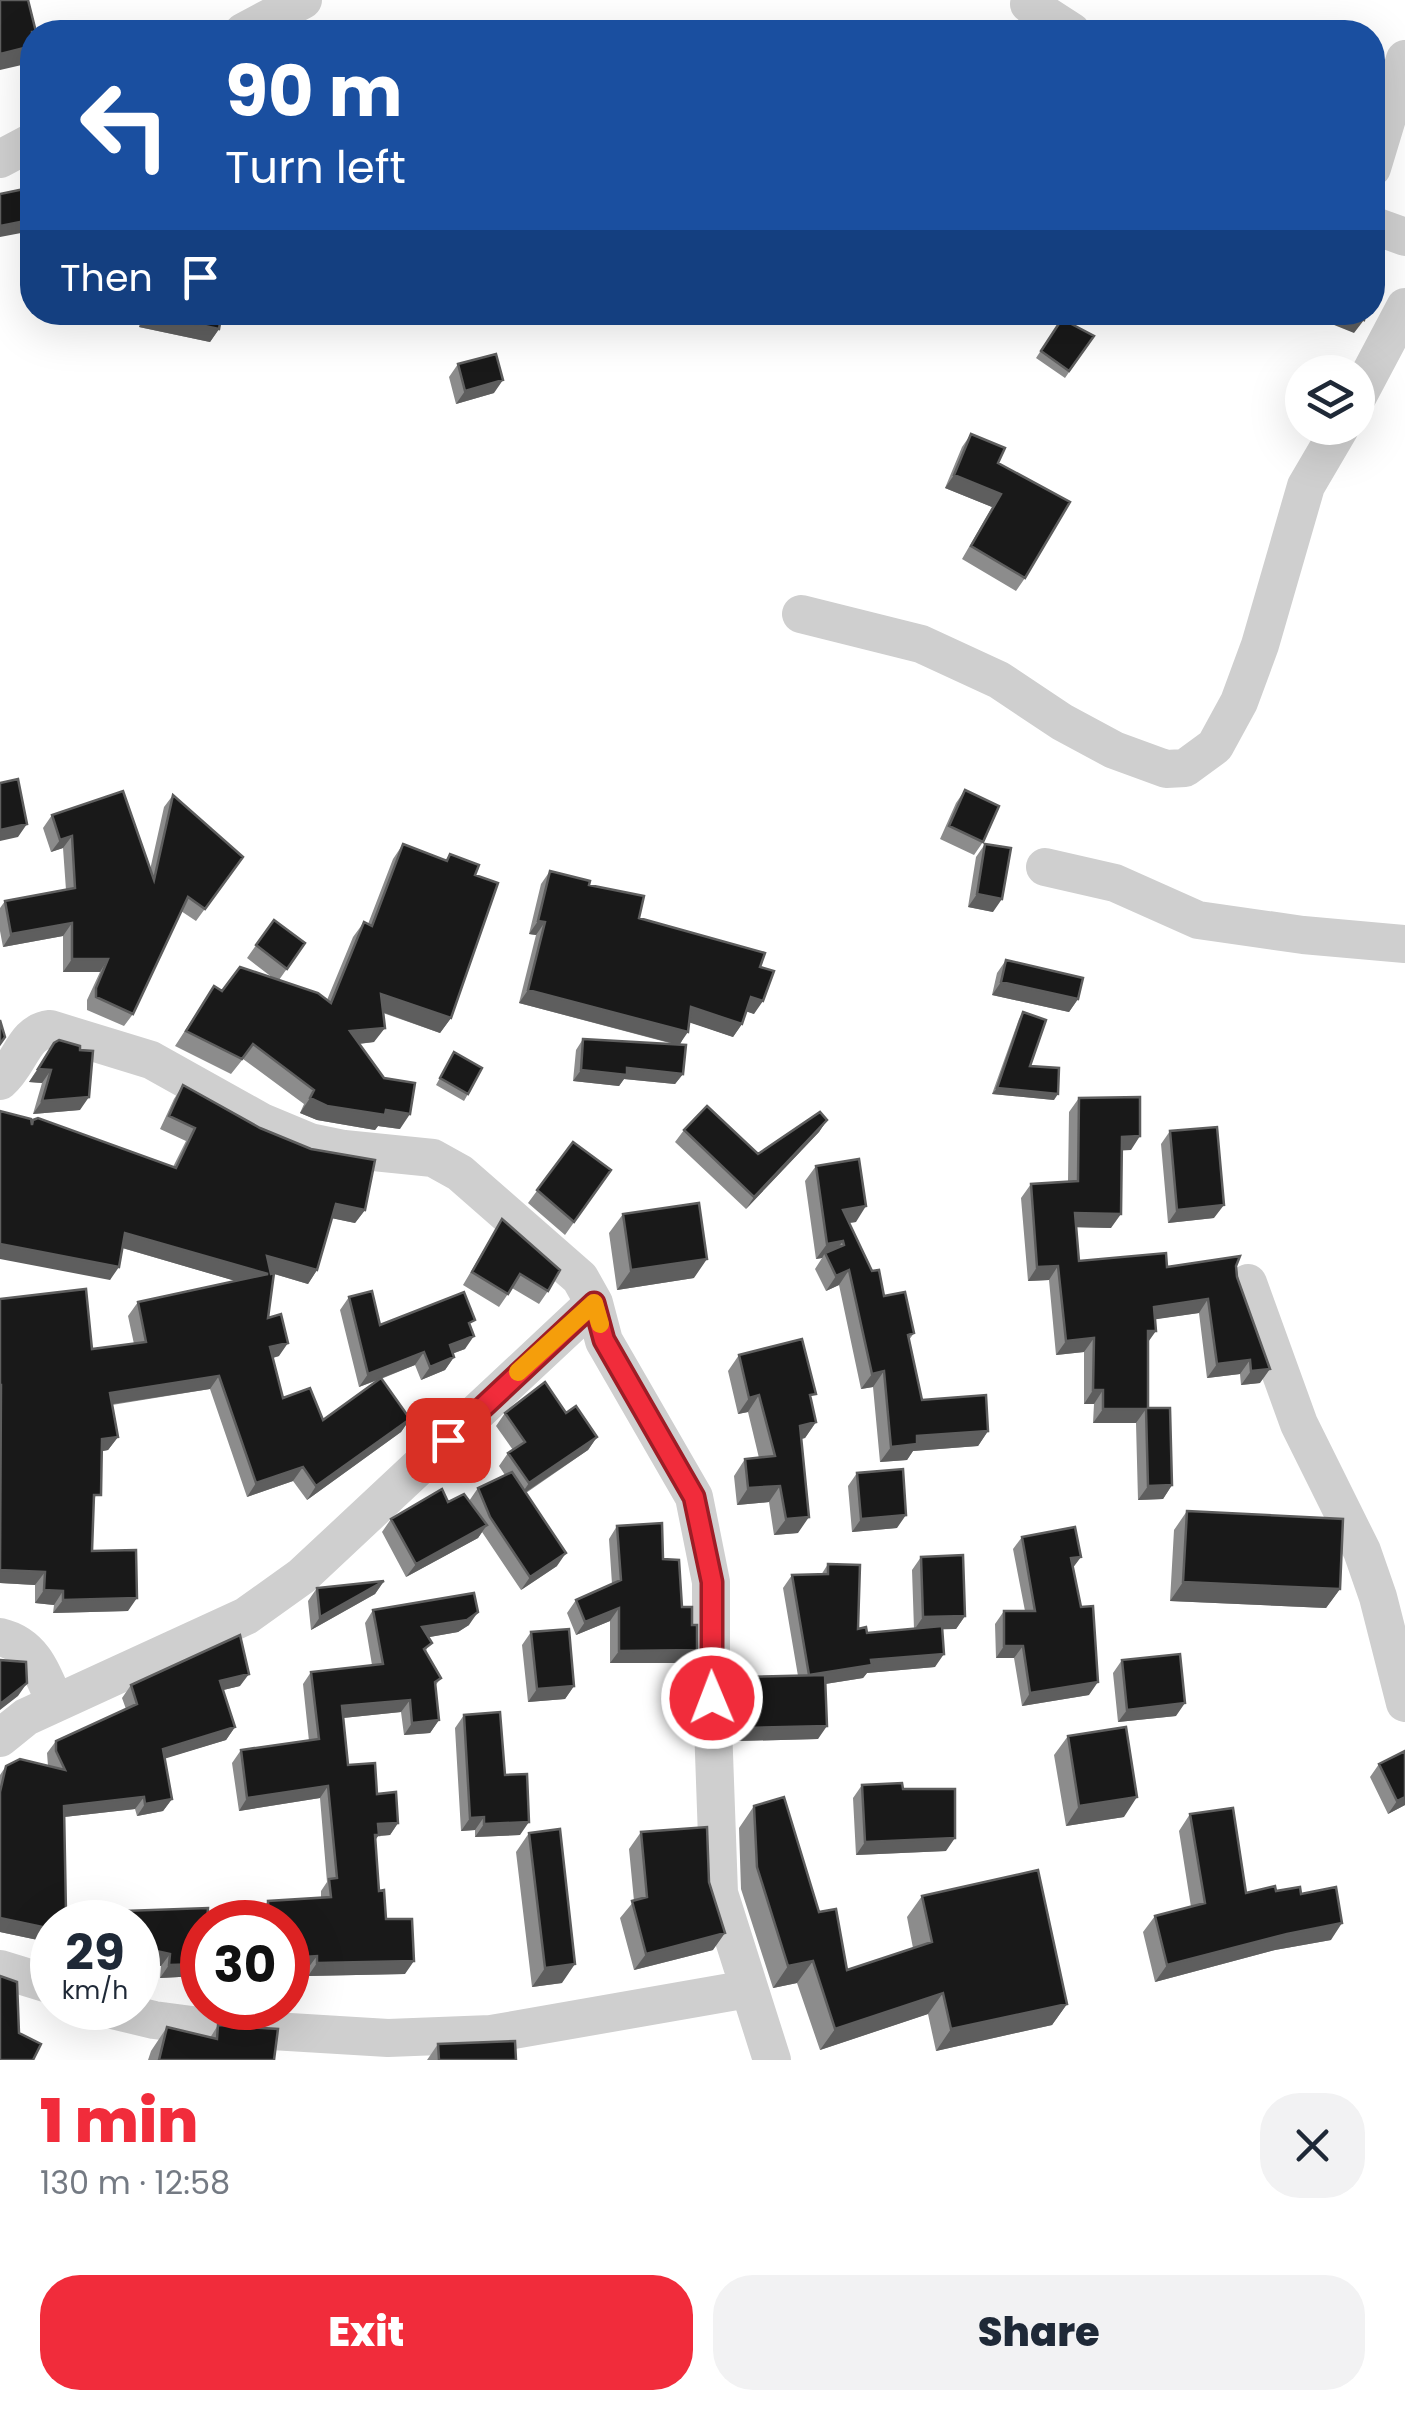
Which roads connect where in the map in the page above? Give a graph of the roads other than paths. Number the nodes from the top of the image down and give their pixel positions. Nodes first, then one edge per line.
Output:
1 (303, 0) edge
2 (1029, 4) dead end
3 (266, 20) edge
4 (1054, 20) edge
5 (1405, 58) edge
6 (1385, 125) edge
7 (1405, 307) edge
8 (1375, 364) edge
9 (1330, 445) edge
10 (801, 614) dead end
11 (1045, 867) dead end
12 (1405, 944) edge
13 (0, 1081) edge
14 (1248, 1282) dead end
15 (594, 1303) junction
16 (0, 1638) edge
17 (55, 1703) junction
18 (1405, 1703) edge
19 (0, 1738) edge
20 (0, 1969) edge
21 (30, 1979) edge
22 (748, 1990) junction
23 (160, 2021) edge
24 (772, 2060) edge

1 - 3 street
2 - 4 street
5 - 6 street
7 - 8 street
9 - 10 street
11 - 12 street
13 - 15 street
14 - 18 street
15 - 17 street
15 - 22 street
16 - 17 street
17 - 19 street
20 - 21 street
22 - 23 street
22 - 24 street

